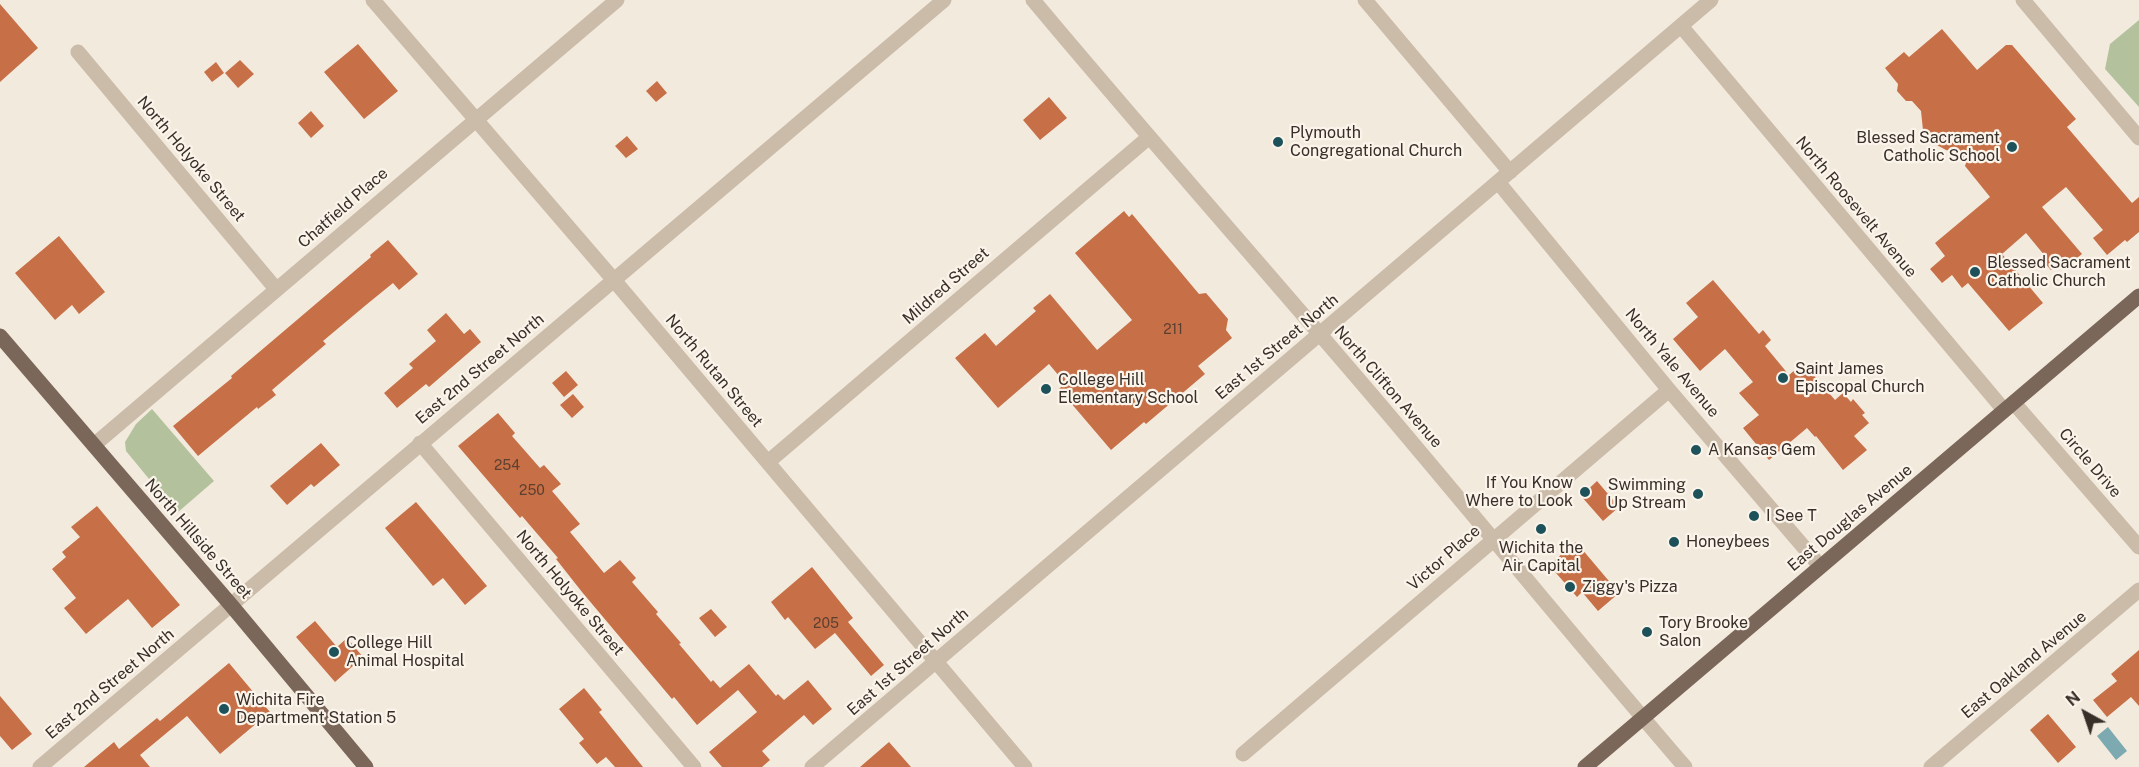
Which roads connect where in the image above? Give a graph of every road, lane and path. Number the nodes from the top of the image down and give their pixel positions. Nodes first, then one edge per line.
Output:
1 (373, 0) edge
2 (617, 0) edge
3 (944, 0) edge
4 (1033, 0) edge
5 (1365, 0) edge
6 (2023, 0) edge
7 (1700, 3) edge
8 (1681, 26) junction
9 (78, 52) dead end
10 (475, 119) junction
11 (1148, 138) junction
12 (2139, 138) edge
13 (1504, 177) junction
14 (613, 279) junction
15 (276, 289) junction
16 (2139, 296) edge
17 (1319, 334) junction
18 (0, 336) edge
19 (1669, 390) junction
20 (2009, 406) junction
21 (420, 443) junction
22 (94, 445) junction
23 (768, 462) junction
24 (1493, 540) junction
25 (2139, 547) edge
26 (1820, 566) junction
27 (2139, 591) edge
28 (231, 605) junction
29 (936, 662) junction
30 (1642, 718) junction
31 (1243, 754) dead end
32 (41, 767) edge
33 (366, 767) edge
34 (694, 767) edge
35 (812, 767) edge
36 (1025, 767) edge
37 (1585, 767) edge
38 (1685, 767) edge
39 (1932, 767) edge

1 - 10 street, North Rutan Street
2 - 10 street, Chatfield Place
3 - 14 street, East 2nd Street North
4 - 11 street, North Clifton Avenue
5 - 13 street, North Yale Avenue
6 - 12 street
7 - 8 street, East 1st Street North
8 - 13 street, East 1st Street North
8 - 20 street, North Roosevelt Avenue
9 - 15 street, North Holyoke Street
10 - 14 street, North Rutan Street
10 - 15 street, Chatfield Place
11 - 17 street, North Clifton Avenue
11 - 23 street, Mildred Street
13 - 17 street, East 1st Street North
13 - 19 street, North Yale Avenue
14 - 21 street, East 2nd Street North
14 - 23 street, North Rutan Street
15 - 22 street, Chatfield Place
16 - 20 main road, East Douglas Avenue
17 - 24 street, North Clifton Avenue
17 - 29 street, East 1st Street North
18 - 22 main road, North Hillside Street
19 - 24 street, Victor Place
19 - 26 street, North Yale Avenue
20 - 25 street, Circle Drive
20 - 26 main road, East Douglas Avenue
21 - 28 street, East 2nd Street North
21 - 34 street, North Holyoke Street
22 - 28 main road, North Hillside Street
23 - 29 street, North Rutan Street
24 - 30 street, North Clifton Avenue
24 - 31 street, Victor Place
26 - 30 main road, East Douglas Avenue
27 - 39 street, East Oakland Avenue
28 - 32 street, East 2nd Street North
28 - 33 main road, North Hillside Street
29 - 35 street, East 1st Street North
29 - 36 street, North Rutan Street
30 - 37 main road, East Douglas Avenue
30 - 38 street, North Clifton Avenue

